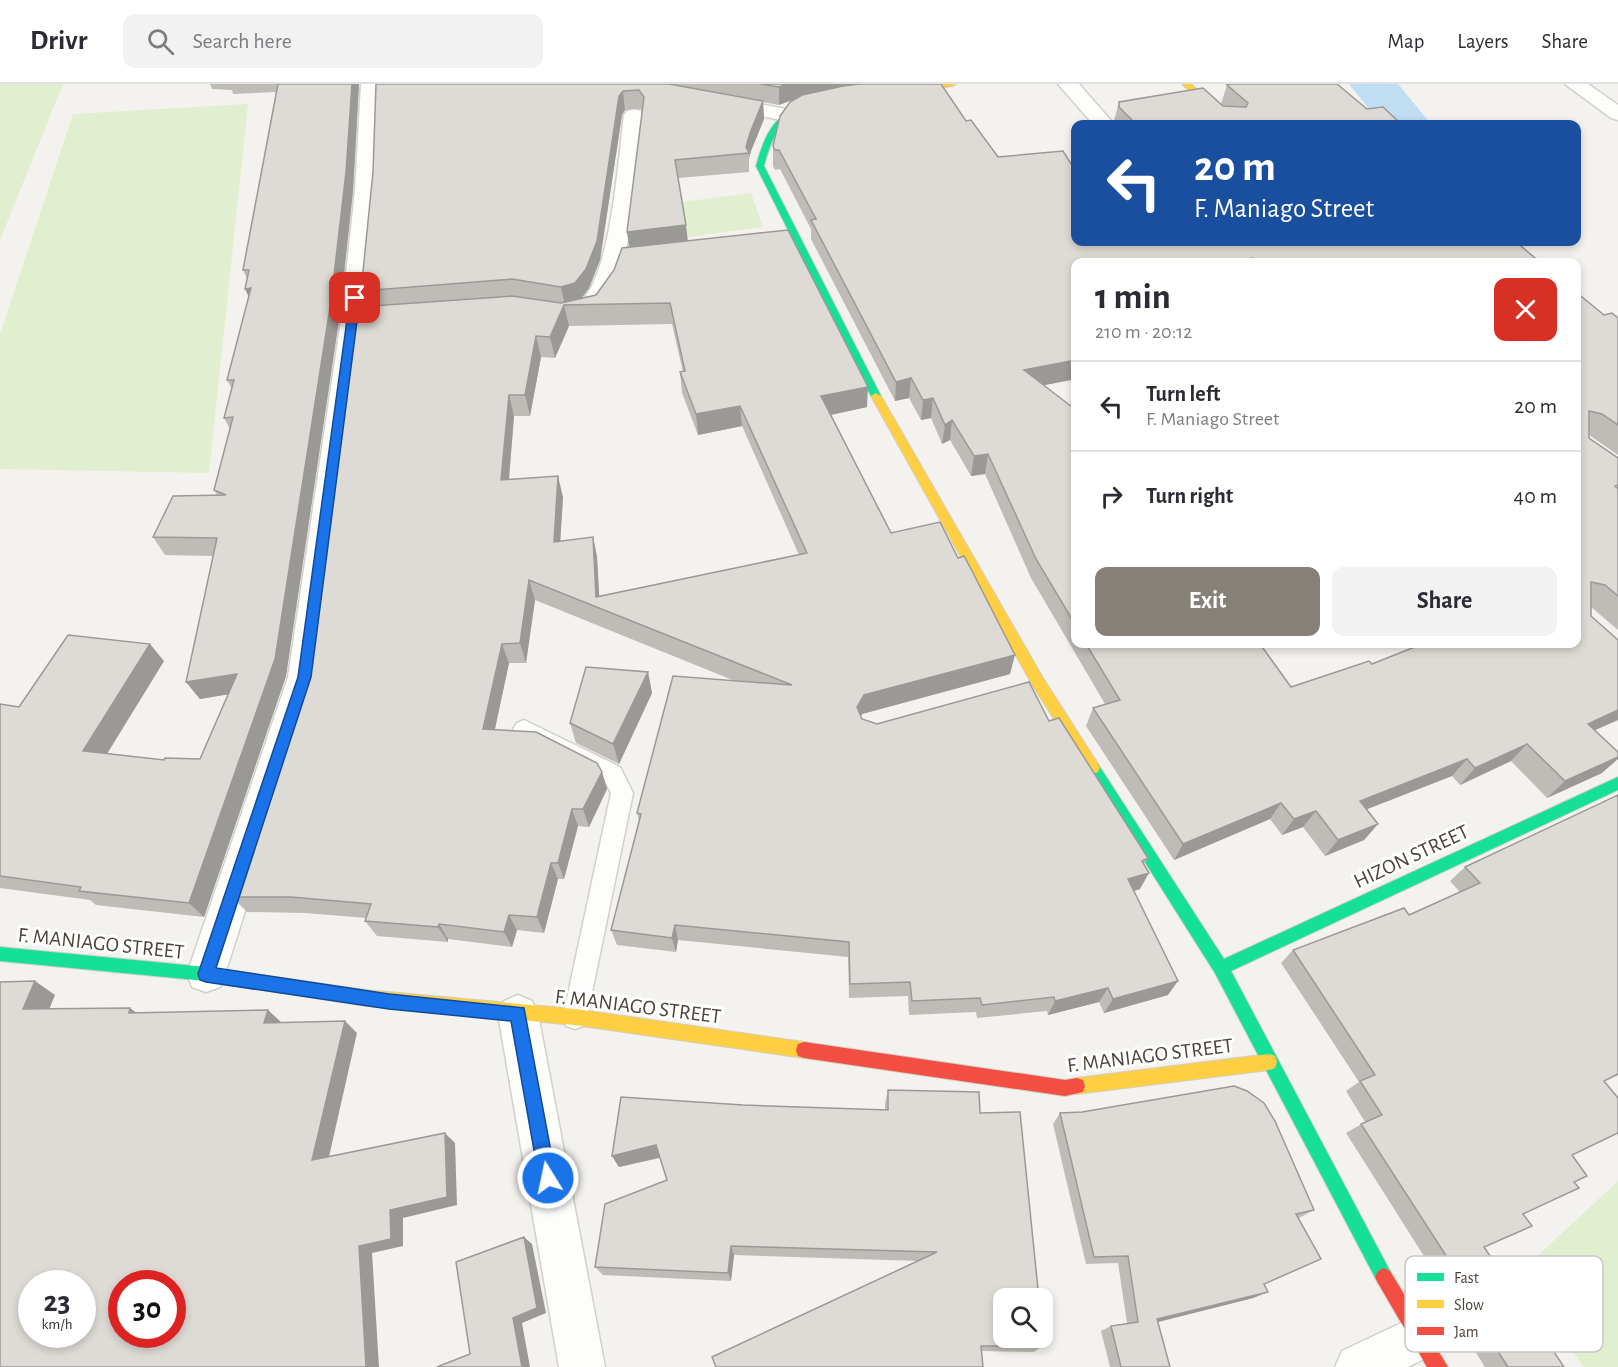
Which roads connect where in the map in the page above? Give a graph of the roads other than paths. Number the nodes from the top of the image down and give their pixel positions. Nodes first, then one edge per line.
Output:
1 (952, 84) edge
2 (1068, 84) edge
3 (1186, 84) edge
4 (1575, 84) edge
5 (378, 87) edge
6 (886, 92) edge
7 (842, 98) edge
8 (701, 99) edge
9 (781, 114) junction
10 (1618, 114) edge
11 (634, 115) dead end
12 (1100, 120) edge
13 (1226, 120) edge
14 (797, 240) junction
15 (774, 243) edge
16 (556, 313) edge
17 (1038, 681) junction
18 (1003, 691) edge
19 (524, 729) edge
20 (1618, 783) edge
21 (0, 954) edge
22 (1221, 968) junction
23 (206, 974) junction
24 (518, 1014) junction
25 (575, 1017) junction
26 (1269, 1062) junction
27 (1405, 1312) edge
28 (1429, 1352) edge
29 (582, 1367) edge
30 (1358, 1367) edge

1 - 6 main road
2 - 12 street
3 - 13 main road
4 - 10 street
5 - 23 street
7 - 9 main road
8 - 9 street
9 - 14 main road
11 - 16 street
14 - 15 street
14 - 17 main road
17 - 18 street
17 - 22 main road
19 - 25 lane
20 - 22 main road, HIZON STREET
21 - 23 main road, F. MANIAGO STREET
22 - 26 main road
23 - 24 main road, F. MANIAGO STREET
24 - 25 main road, F. MANIAGO STREET
24 - 29 street
25 - 26 main road, F. MANIAGO STREET
26 - 27 main road
28 - 30 street

